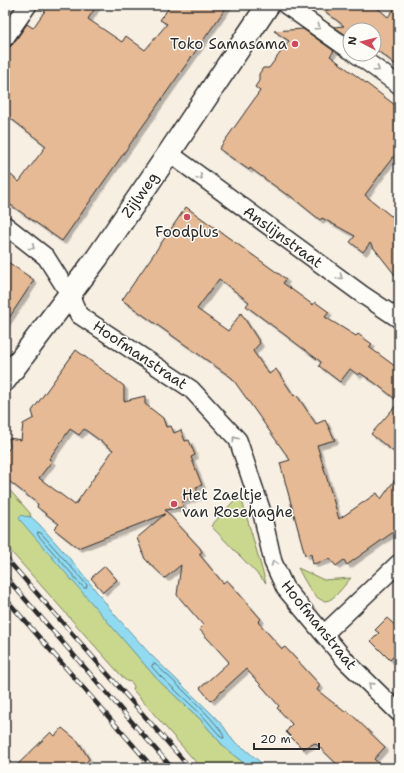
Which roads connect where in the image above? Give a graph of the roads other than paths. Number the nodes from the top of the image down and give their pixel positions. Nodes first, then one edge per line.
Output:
1 (28, 5) edge
2 (268, 5) edge
3 (286, 5) edge
4 (5, 38) edge
5 (342, 44) edge
6 (367, 62) edge
7 (399, 85) edge
8 (169, 153) junction
9 (5, 225) edge
10 (70, 295) junction
11 (399, 319) edge
12 (5, 380) edge
13 (399, 563) edge
14 (324, 634) junction
15 (399, 713) edge

1 - 4 street
2 - 8 main road, Zijlweg
3 -> 5 street
6 -> 7 street
8 - 10 main road, Zijlweg
8 -> 11 street, Anslijnstraat
9 -> 10 street, Hoofmanstraat
10 - 12 main road, Zijlweg
14 -> 10 street, Hoofmanstraat
13 - 14 street
15 -> 14 street, Hoofmanstraat

